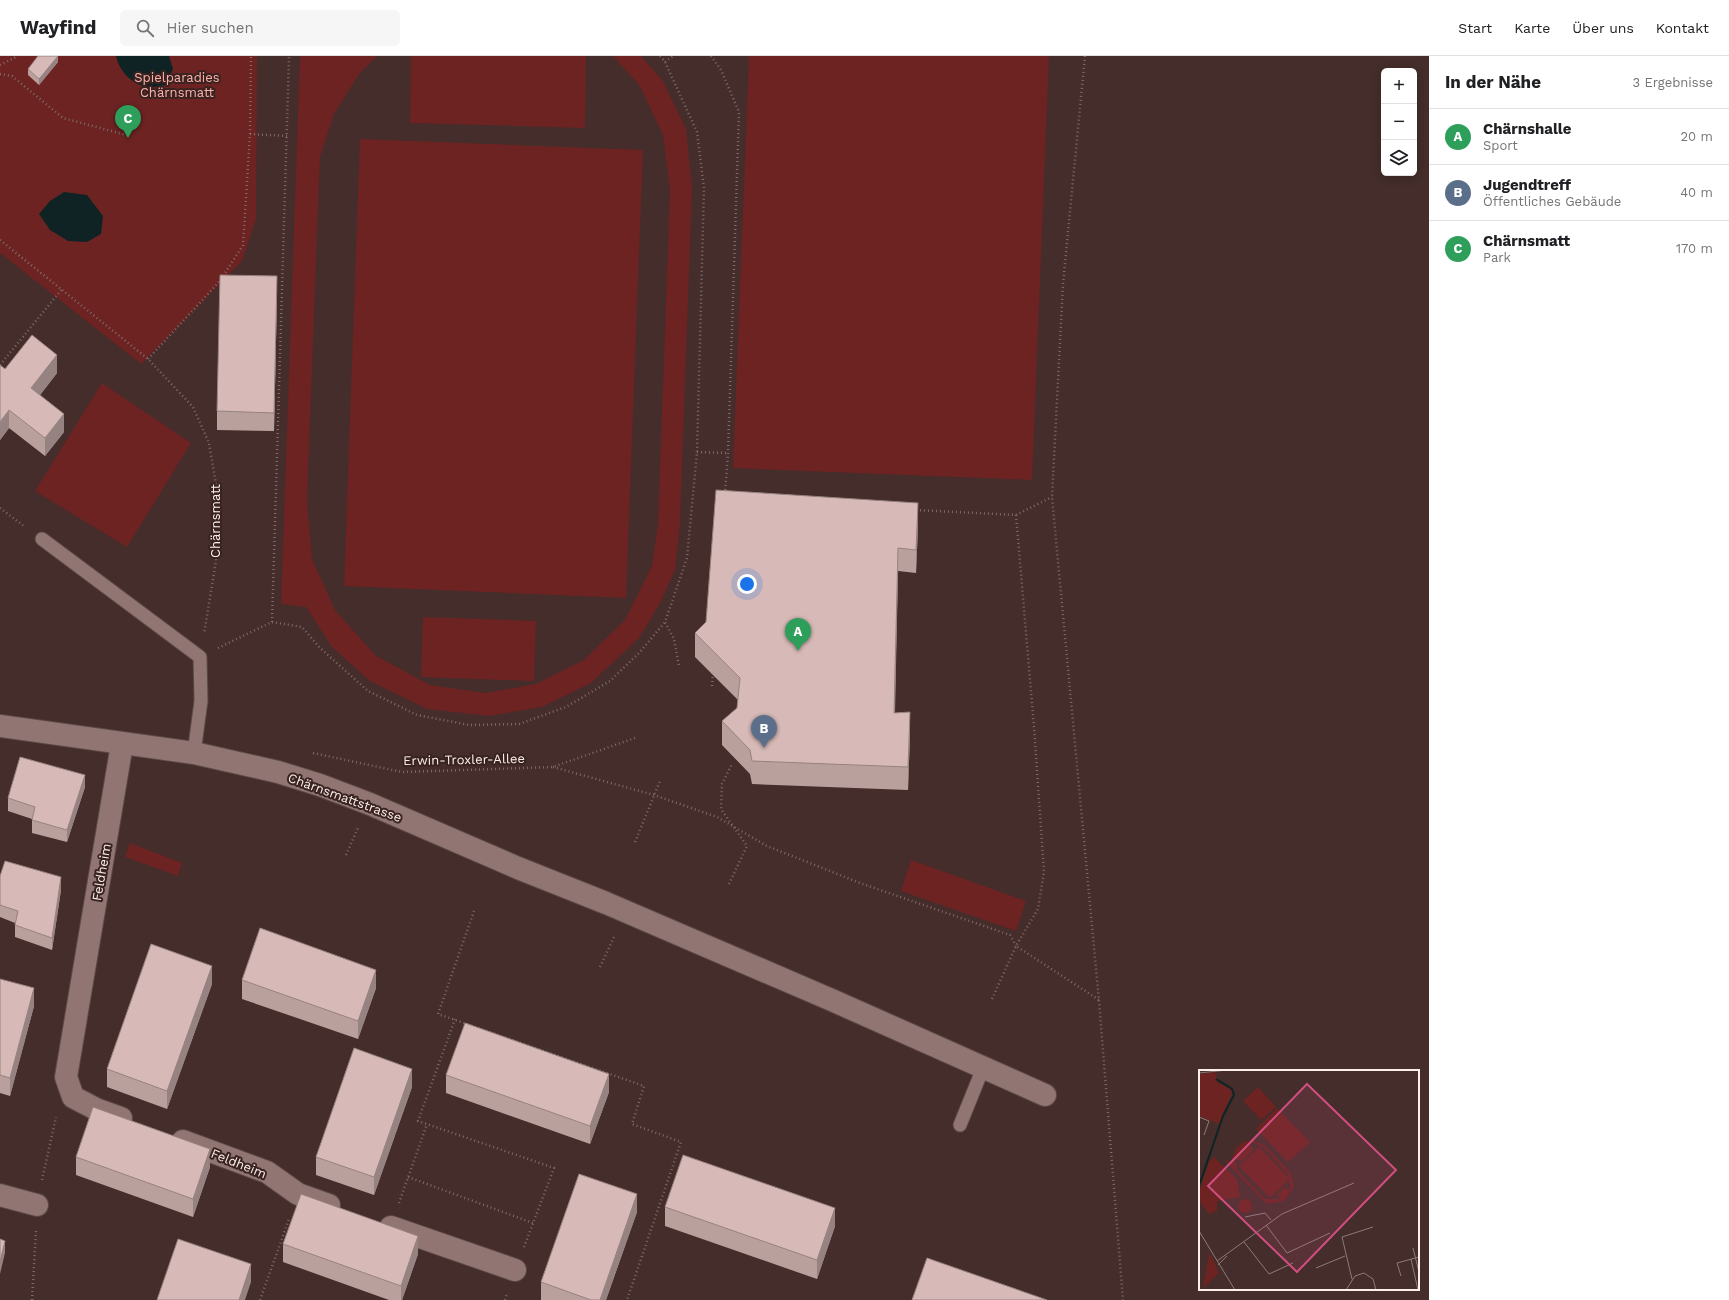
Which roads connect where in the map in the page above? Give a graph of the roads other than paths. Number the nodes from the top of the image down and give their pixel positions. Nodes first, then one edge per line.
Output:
1 (42, 539) road end
2 (0, 726) edge
3 (122, 744) junction
4 (194, 753) junction
5 (983, 1068) junction
6 (1045, 1095) dead end
7 (960, 1125) dead end
8 (141, 1126) edge
9 (163, 1134) edge
10 (0, 1195) edge
11 (37, 1205) road end
12 (348, 1212) edge
13 (369, 1219) edge
14 (515, 1270) road end

1 - 4 lane
2 - 3 street, Chärnsmattstrasse
3 - 4 street, Chärnsmattstrasse
3 - 8 street, Feldheim
4 - 5 street, Chärnsmattstrasse
5 - 6 street, Chärnsmattstrasse
5 - 7 lane
9 - 12 street, Feldheim
10 - 11 street
13 - 14 street

